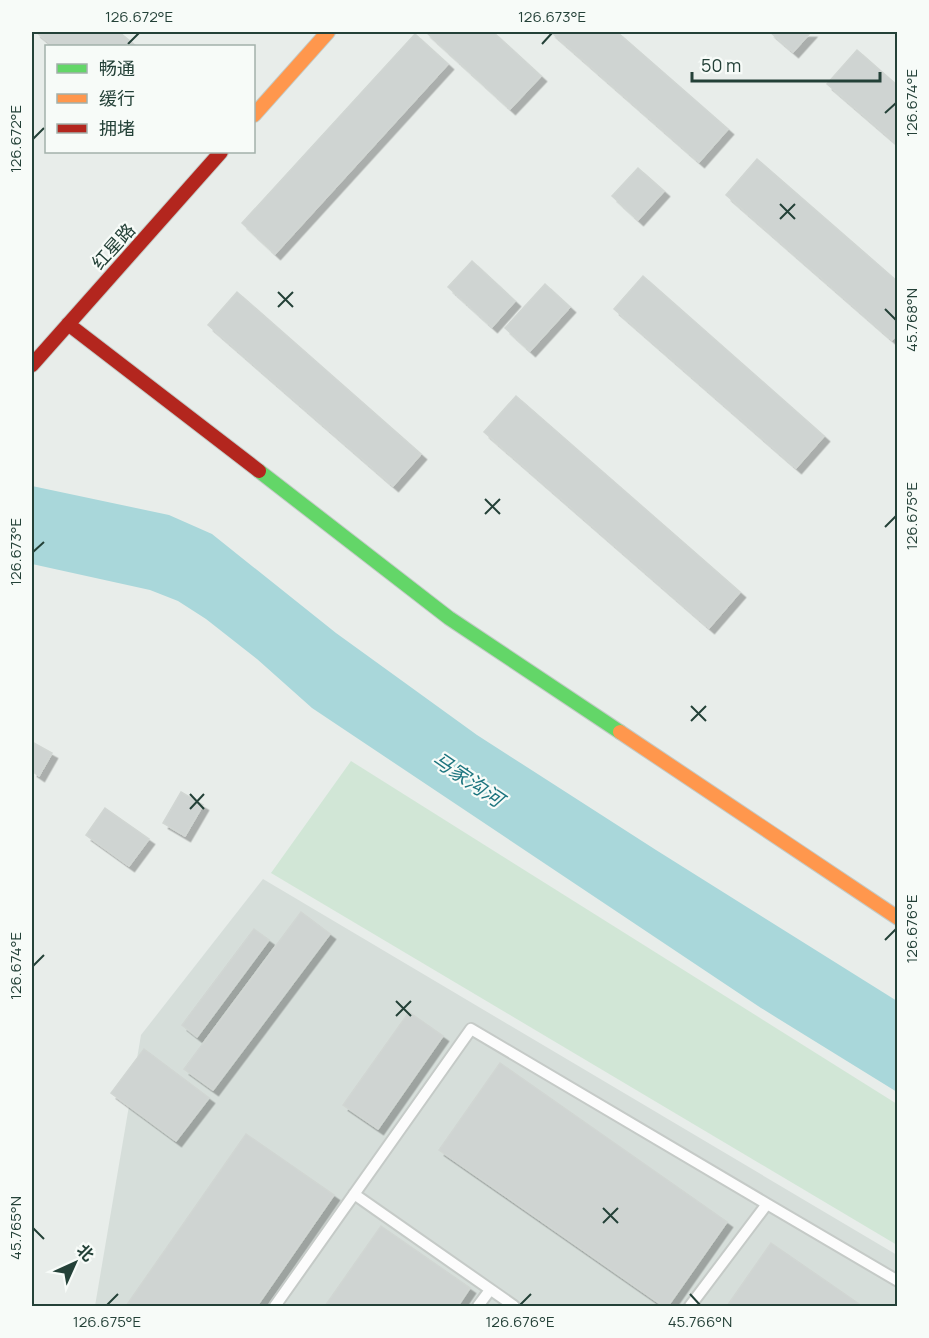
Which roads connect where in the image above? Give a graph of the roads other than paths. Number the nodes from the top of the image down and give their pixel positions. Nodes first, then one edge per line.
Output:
1 (327, 32) edge
2 (255, 114) edge
3 (220, 153) edge
4 (68, 324) junction
5 (32, 365) edge
6 (897, 918) edge
7 (354, 1194) junction
8 (767, 1204) junction
9 (897, 1281) edge
10 (490, 1290) junction
11 (275, 1306) edge
12 (478, 1306) edge
13 (514, 1306) edge
14 (690, 1306) edge

1 - 2 street
3 - 4 street, 红星路
4 - 5 street, 红星路
4 - 6 street
7 - 8 lane
7 - 10 lane
7 - 11 lane
8 - 9 lane
8 - 14 lane
10 - 12 lane
10 - 13 lane

